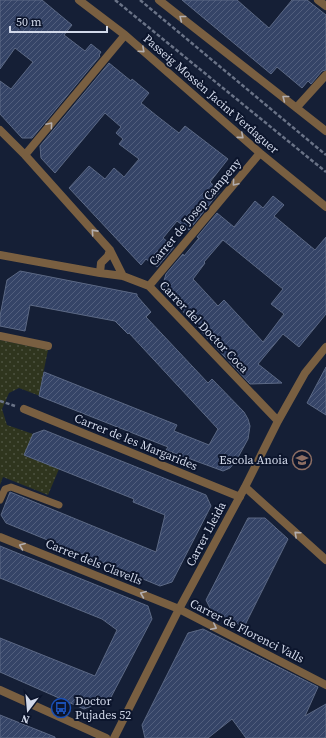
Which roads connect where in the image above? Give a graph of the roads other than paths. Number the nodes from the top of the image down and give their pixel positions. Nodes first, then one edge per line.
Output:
1 (79, 0) edge
2 (159, 0) edge
3 (318, 0) edge
4 (326, 6) edge
5 (125, 35) junction
6 (326, 75) edge
7 (297, 108) junction
8 (0, 130) edge
9 (326, 131) edge
10 (260, 153) junction
11 (25, 155) junction
12 (326, 207) edge
13 (110, 250) junction
14 (0, 255) edge
15 (100, 273) junction
16 (123, 276) junction
17 (148, 286) junction
18 (0, 336) edge
19 (48, 346) dead end
20 (326, 346) edge
21 (24, 409) road end
22 (278, 421) junction
23 (245, 487) junction
24 (240, 497) junction
25 (0, 500) edge
26 (60, 505) dead end
27 (0, 537) edge
28 (326, 560) edge
29 (179, 609) junction
30 (326, 685) edge
31 (0, 690) edge
32 (106, 738) edge
33 (114, 738) edge

1 - 5 street, Passeig Mossèn Jacint Verdaguer
7 -> 2 street
3 - 4 street
5 -> 10 street, Passeig Mossèn Jacint Verdaguer
11 -> 5 street
6 - 7 street
7 - 9 street
8 - 11 street
10 - 12 street, Passeig Mossèn Jacint Verdaguer
10 -> 17 street, Carrer de Josep Campeny
13 -> 11 street
13 - 15 street
13 - 16 street
14 - 15 street, Carrer del Doctor Coca
15 - 16 street, Carrer del Doctor Coca
16 - 17 street, Carrer del Doctor Coca
17 - 22 street, Carrer del Doctor Coca
18 - 19 street
20 - 22 street, Carrer Lleida
21 - 24 street, Carrer de les Margarides
22 - 23 street, Carrer Lleida
23 - 24 street, Carrer Lleida
28 -> 23 street
24 - 29 street, Carrer Lleida
25 - 26 lane
29 -> 27 street, Carrer dels Clavells
29 -> 30 street, Carrer de Florenci Valls
29 - 33 street, Carrer Lleida
31 - 32 street

